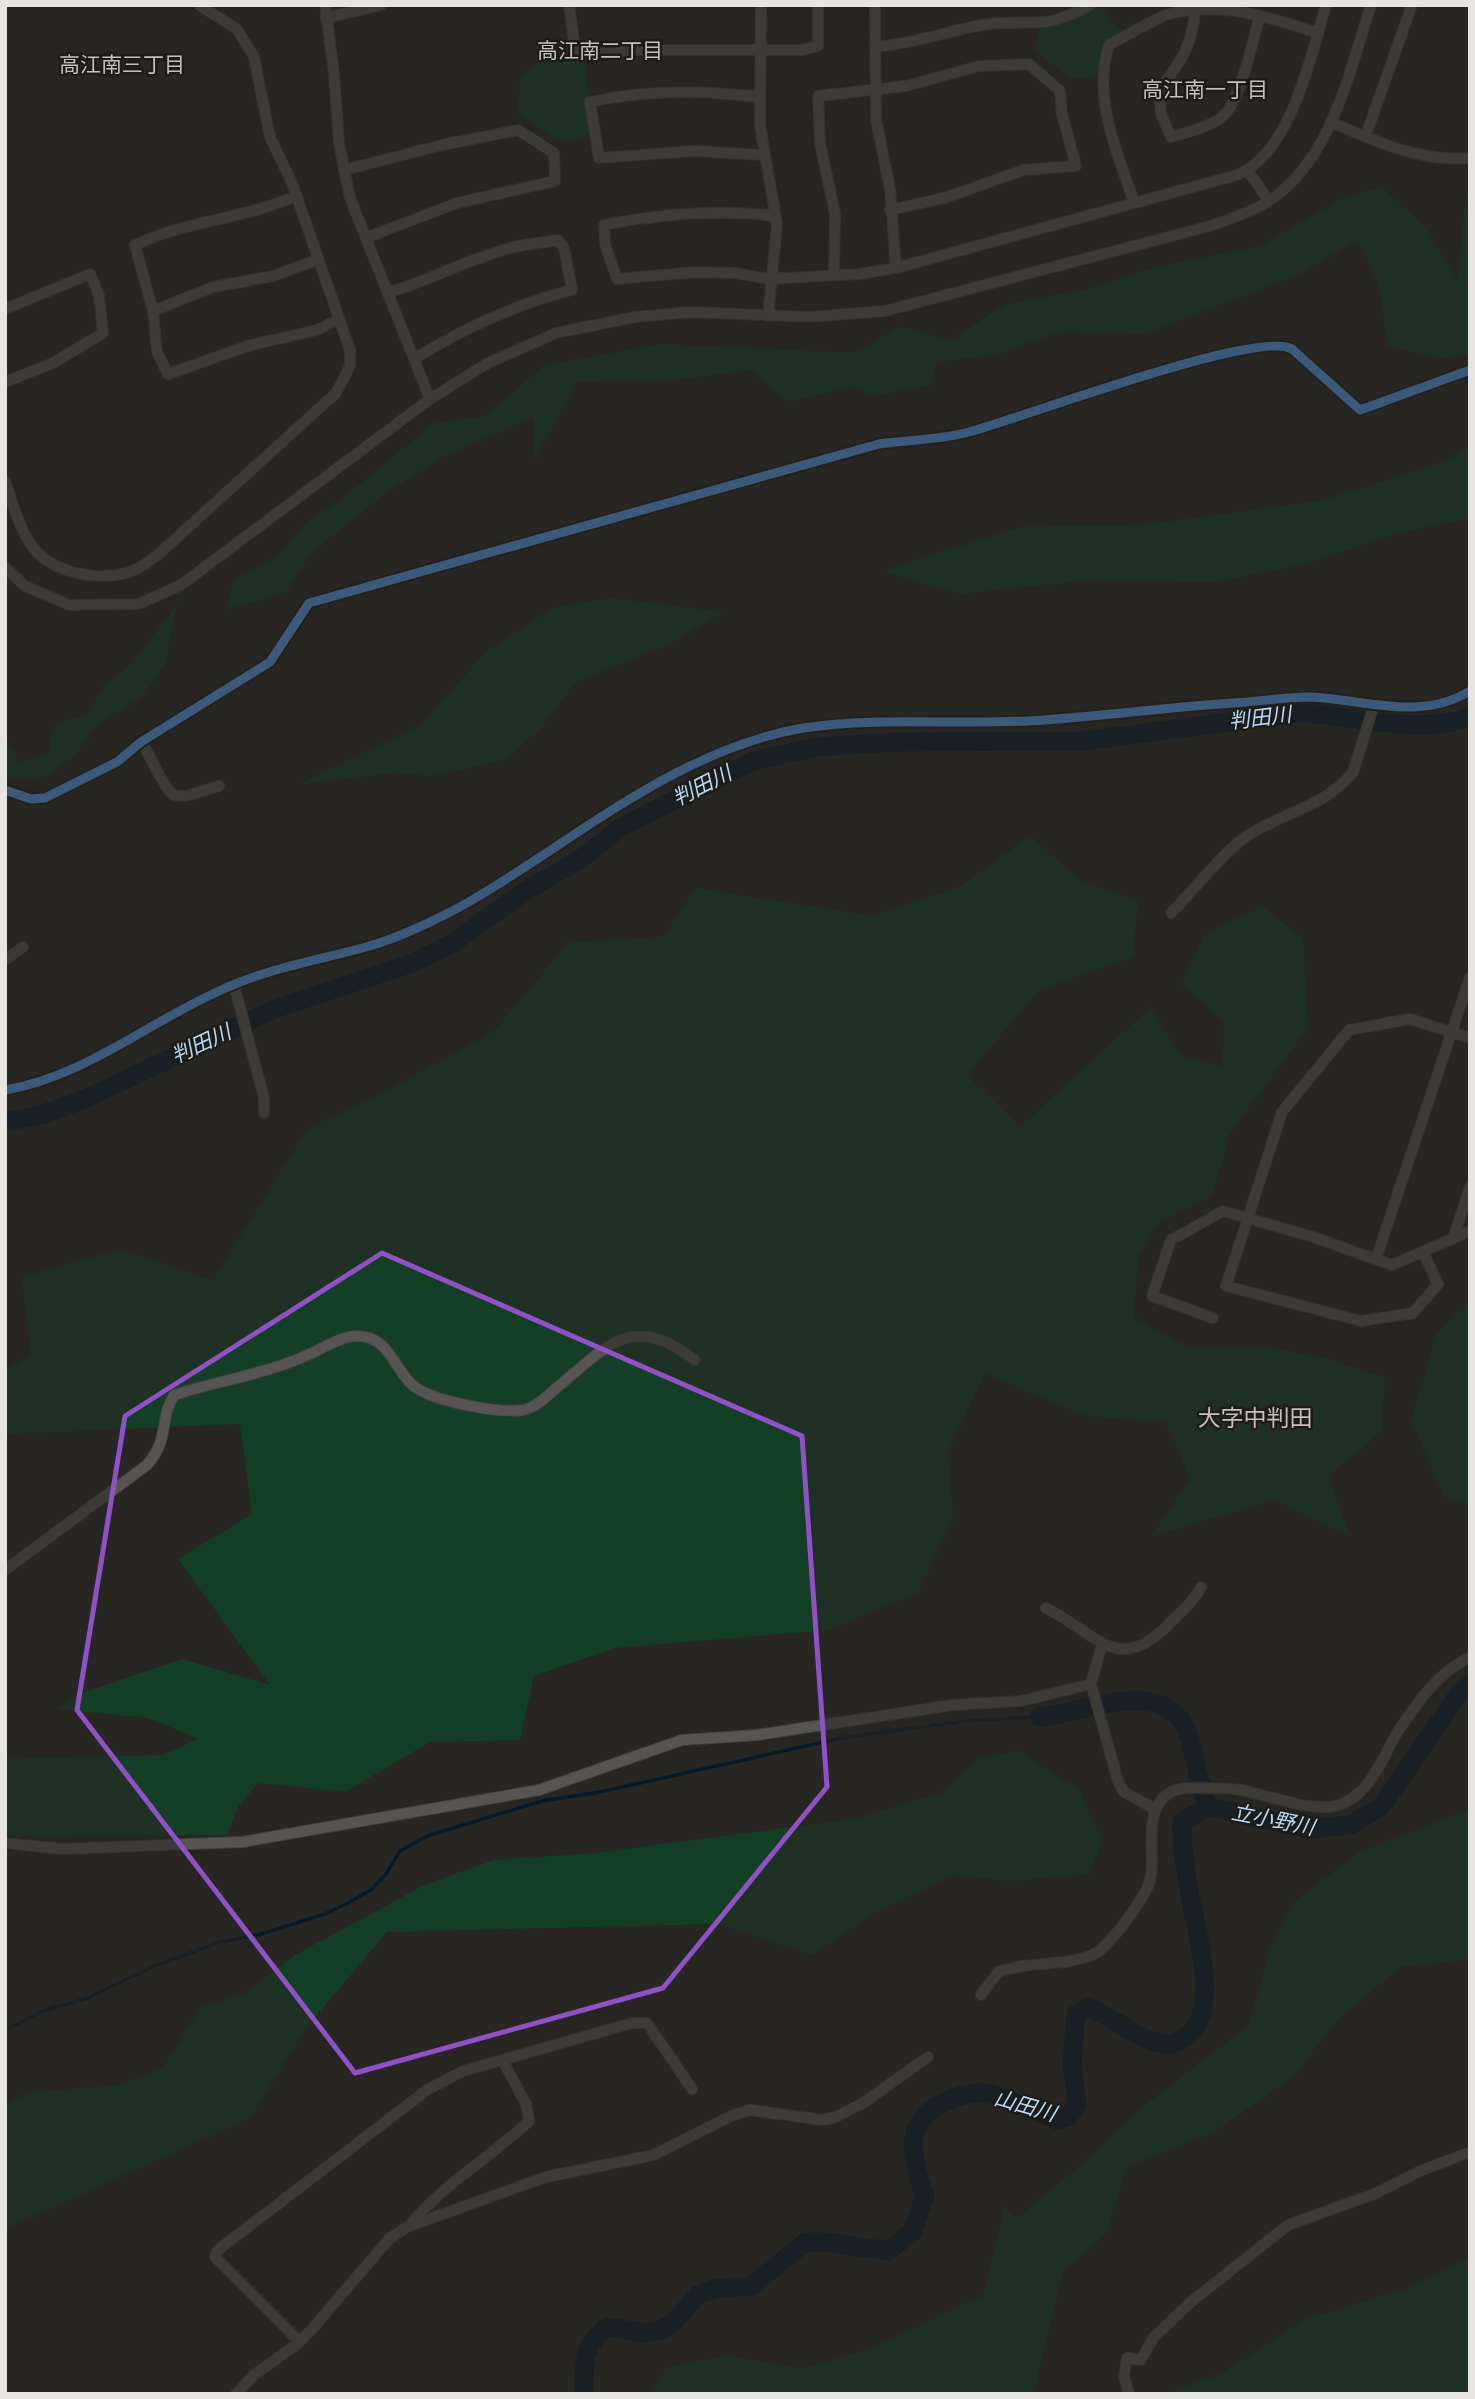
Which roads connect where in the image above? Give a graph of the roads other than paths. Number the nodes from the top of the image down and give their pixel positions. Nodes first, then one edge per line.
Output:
1 (199, 5) edge
2 (324, 5) edge
3 (382, 5) edge
4 (569, 5) edge
5 (761, 5) edge
6 (818, 5) edge
7 (875, 5) edge
8 (1090, 5) edge
9 (1326, 5) edge
10 (1412, 5) edge
11 (1369, 6) edge
12 (1195, 9) junction
13 (1260, 16) junction
14 (326, 18) junction
15 (1318, 33) junction
16 (875, 47) junction
17 (761, 52) junction
18 (875, 90) junction
19 (758, 97) junction
20 (1331, 122) junction
21 (1366, 135) junction
22 (764, 155) junction
23 (1470, 158) edge
24 (344, 170) junction
25 (1248, 171) junction
26 (296, 196) junction
27 (1269, 201) junction
28 (1133, 202) junction
29 (890, 210) junction
30 (775, 216) junction
31 (368, 237) junction
32 (317, 260) junction
33 (896, 268) junction
34 (834, 274) junction
35 (769, 279) junction
36 (389, 292) junction
37 (5, 309) edge
38 (153, 311) junction
39 (768, 316) junction
40 (339, 319) junction
41 (415, 358) junction
42 (1470, 370) edge
43 (5, 382) edge
44 (430, 399) junction
45 (5, 481) edge
46 (5, 567) edge
47 (1470, 691) edge
48 (1373, 708) junction
49 (141, 742) junction
50 (219, 786) dead end
51 (5, 790) edge
52 (1171, 913) dead end
53 (23, 947) dead end
54 (5, 960) edge
55 (1470, 977) edge
56 (234, 985) junction
57 (1451, 1032) junction
58 (1470, 1038) edge
59 (5, 1090) edge
60 (264, 1113) dead end
61 (1470, 1187) edge
62 (1248, 1217) junction
63 (1470, 1231) edge
64 (1452, 1239) junction
65 (1423, 1252) junction
66 (1376, 1259) junction
67 (1213, 1318) dead end
68 (695, 1360) dead end
69 (5, 1570) edge
70 (1201, 1587) dead end
71 (1045, 1608) dead end
72 (1102, 1645) junction
73 (1470, 1657) edge
74 (1091, 1684) junction
75 (1156, 1809) junction
76 (5, 1843) edge
77 (981, 1995) dead end
78 (928, 2057) dead end
79 (503, 2061) junction
80 (692, 2089) dead end
81 (1470, 2152) edge
82 (410, 2227) junction
83 (299, 2341) junction
84 (236, 2394) edge
85 (1129, 2394) edge

1 - 26 street
2 - 14 street
3 - 14 street
4 - 17 street
5 - 17 street
6 - 17 street
7 - 16 street
8 - 16 street
9 - 15 street
10 - 21 street
11 - 20 street
12 - 13 street
12 - 13 street
12 - 28 street
13 - 15 street
14 - 24 street
15 - 25 street
16 - 18 street
17 - 19 street
18 - 29 street
18 - 29 street
18 - 34 street
19 - 22 street
19 - 22 street
20 - 21 street
20 - 27 street
21 - 23 street
22 - 30 street
24 - 31 street
24 - 31 street
25 - 27 street
25 - 28 street
26 - 32 street
26 - 38 street
27 - 39 street
28 - 33 street
29 - 33 street
30 - 35 street
30 - 35 street
31 - 36 street
32 - 38 street
32 - 40 street
33 - 34 street
34 - 35 street
35 - 39 street
36 - 41 street
36 - 41 street
37 - 43 street
38 - 40 street
39 - 44 street
40 - 45 street
41 - 44 street
42 - 49 street
44 - 46 street
47 - 48 street
48 - 52 street
48 - 56 street
49 - 50 street
49 - 51 street
53 - 54 street
55 - 57 street
56 - 59 street
56 - 60 street
57 - 58 street
57 - 62 street
57 - 66 street
61 - 64 street
62 - 65 street
62 - 66 street
62 - 67 street
63 - 64 street
64 - 65 street
65 - 66 street
68 - 69 street
70 - 72 street
71 - 72 street
72 - 74 street
73 - 75 street
74 - 75 street
74 - 76 street
75 - 77 street
78 - 82 street
79 - 80 street
79 - 82 street
79 - 83 street
81 - 85 street
82 - 83 street
83 - 84 street

